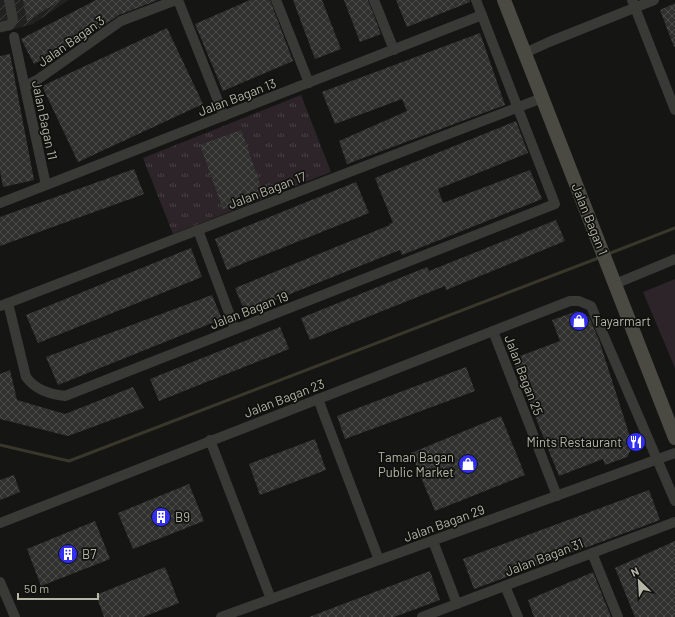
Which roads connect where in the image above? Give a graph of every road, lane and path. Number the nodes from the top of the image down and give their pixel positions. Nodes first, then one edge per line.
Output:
1 (9, 0) edge
2 (177, 0) edge
3 (276, 0) edge
4 (374, 0) edge
5 (476, 0) edge
6 (504, 0) edge
7 (654, 0) edge
8 (633, 4) edge
9 (482, 15) junction
10 (0, 27) edge
11 (14, 37) dead end
12 (394, 50) junction
13 (525, 53) junction
14 (309, 83) junction
15 (25, 86) junction
16 (542, 98) junction
17 (518, 107) junction
18 (675, 110) edge
19 (224, 116) junction
20 (46, 185) junction
21 (0, 203) edge
22 (198, 230) junction
23 (675, 259) edge
24 (614, 279) junction
25 (4, 304) edge
26 (235, 329) junction
27 (493, 331) junction
28 (318, 399) junction
29 (675, 438) edge
30 (210, 440) junction
31 (675, 453) edge
32 (658, 459) junction
33 (557, 496) junction
34 (675, 501) edge
35 (675, 522) edge
36 (0, 523) edge
37 (433, 541) junction
38 (592, 553) junction
39 (379, 560) junction
40 (0, 582) edge
41 (505, 586) junction
42 (271, 599) junction
43 (457, 604) junction
44 (16, 617) edge
45 (221, 617) edge
46 (422, 617) edge
47 (518, 617) edge
48 (618, 617) edge

1 - 10 street
2 - 15 street, Jalan Bagan 3
2 - 19 street
3 - 14 street
4 - 12 street
5 - 9 street
6 - 13 street, Jalan Bagan 1
7 - 8 street
8 - 13 street
8 - 18 street
9 - 12 street, Jalan Bagan 13
9 - 17 street
11 - 15 street, Jalan Bagan 11
12 - 14 street, Jalan Bagan 13
13 - 16 street, Jalan Bagan 1
14 - 19 street, Jalan Bagan 13
15 - 20 street, Jalan Bagan 11
16 - 17 street, Jalan Bagan 17
16 - 24 street, Jalan Bagan 1
17 - 22 street, Jalan Bagan 17
17 - 26 street, Jalan Bagan 19
19 - 20 street, Jalan Bagan 13
20 - 21 street, Jalan Bagan 13
22 - 25 street, Jalan Bagan 17
22 - 26 street
23 - 24 street
24 - 29 street, Jalan Bagan 1
25 - 26 street, Jalan Bagan 19
27 - 28 street, Jalan Bagan 23
27 - 32 street, Jalan Bagan 23
27 - 33 street, Jalan Bagan 25
28 - 30 street, Jalan Bagan 23
28 - 39 street
30 - 36 street, Jalan Bagan 23
30 - 42 street
31 - 32 street, Jalan Bagan 29
32 - 33 street, Jalan Bagan 29
32 - 34 street
33 - 37 street, Jalan Bagan 29
35 - 38 street, Jalan Bagan 31
37 - 39 street, Jalan Bagan 29
37 - 43 street
38 - 41 street, Jalan Bagan 31
38 - 48 street
39 - 42 street, Jalan Bagan 29
40 - 44 street
41 - 43 street, Jalan Bagan 31
41 - 47 street
42 - 45 street, Jalan Bagan 29
43 - 46 street, Jalan Bagan 31

